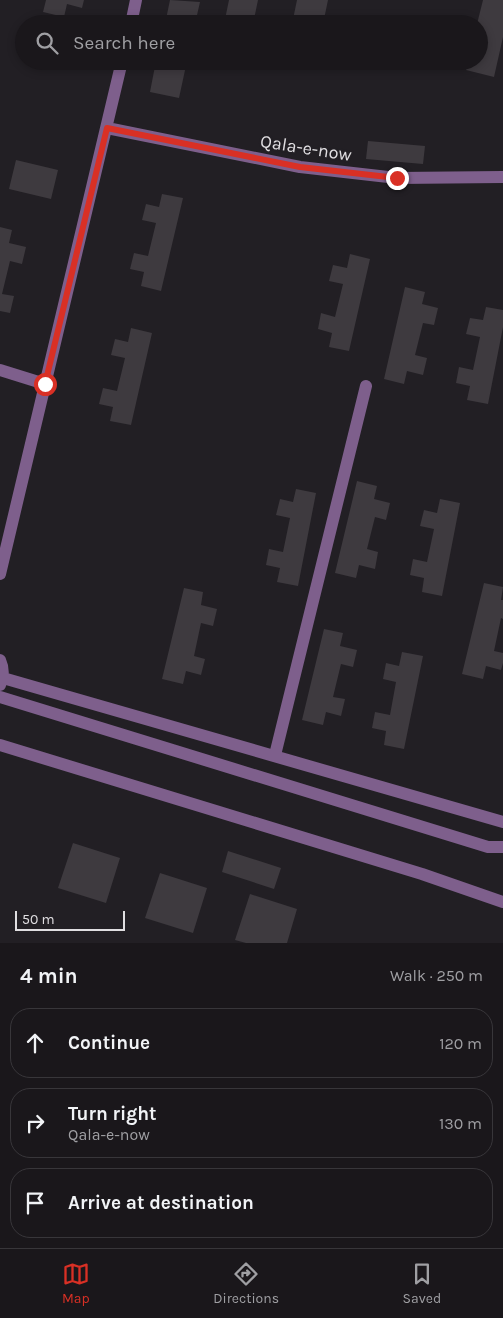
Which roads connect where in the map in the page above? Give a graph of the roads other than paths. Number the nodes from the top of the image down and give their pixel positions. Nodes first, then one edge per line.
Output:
1 (136, 0) edge
2 (133, 15) edge
3 (120, 70) edge
4 (107, 128) junction
5 (503, 177) edge
6 (0, 370) edge
7 (45, 384) junction
8 (366, 386) dead end
9 (0, 574) edge
10 (0, 660) edge
11 (1, 681) edge
12 (0, 697) edge
13 (0, 745) edge
14 (275, 755) junction
15 (503, 822) edge
16 (503, 847) edge
17 (503, 902) edge

1 - 2 street
3 - 4 street
4 - 5 street, Qala-e-now
4 - 7 street
6 - 7 street
7 - 9 street
8 - 14 street
10 - 11 street
11 - 14 street
12 - 16 street
13 - 17 street
14 - 15 street

